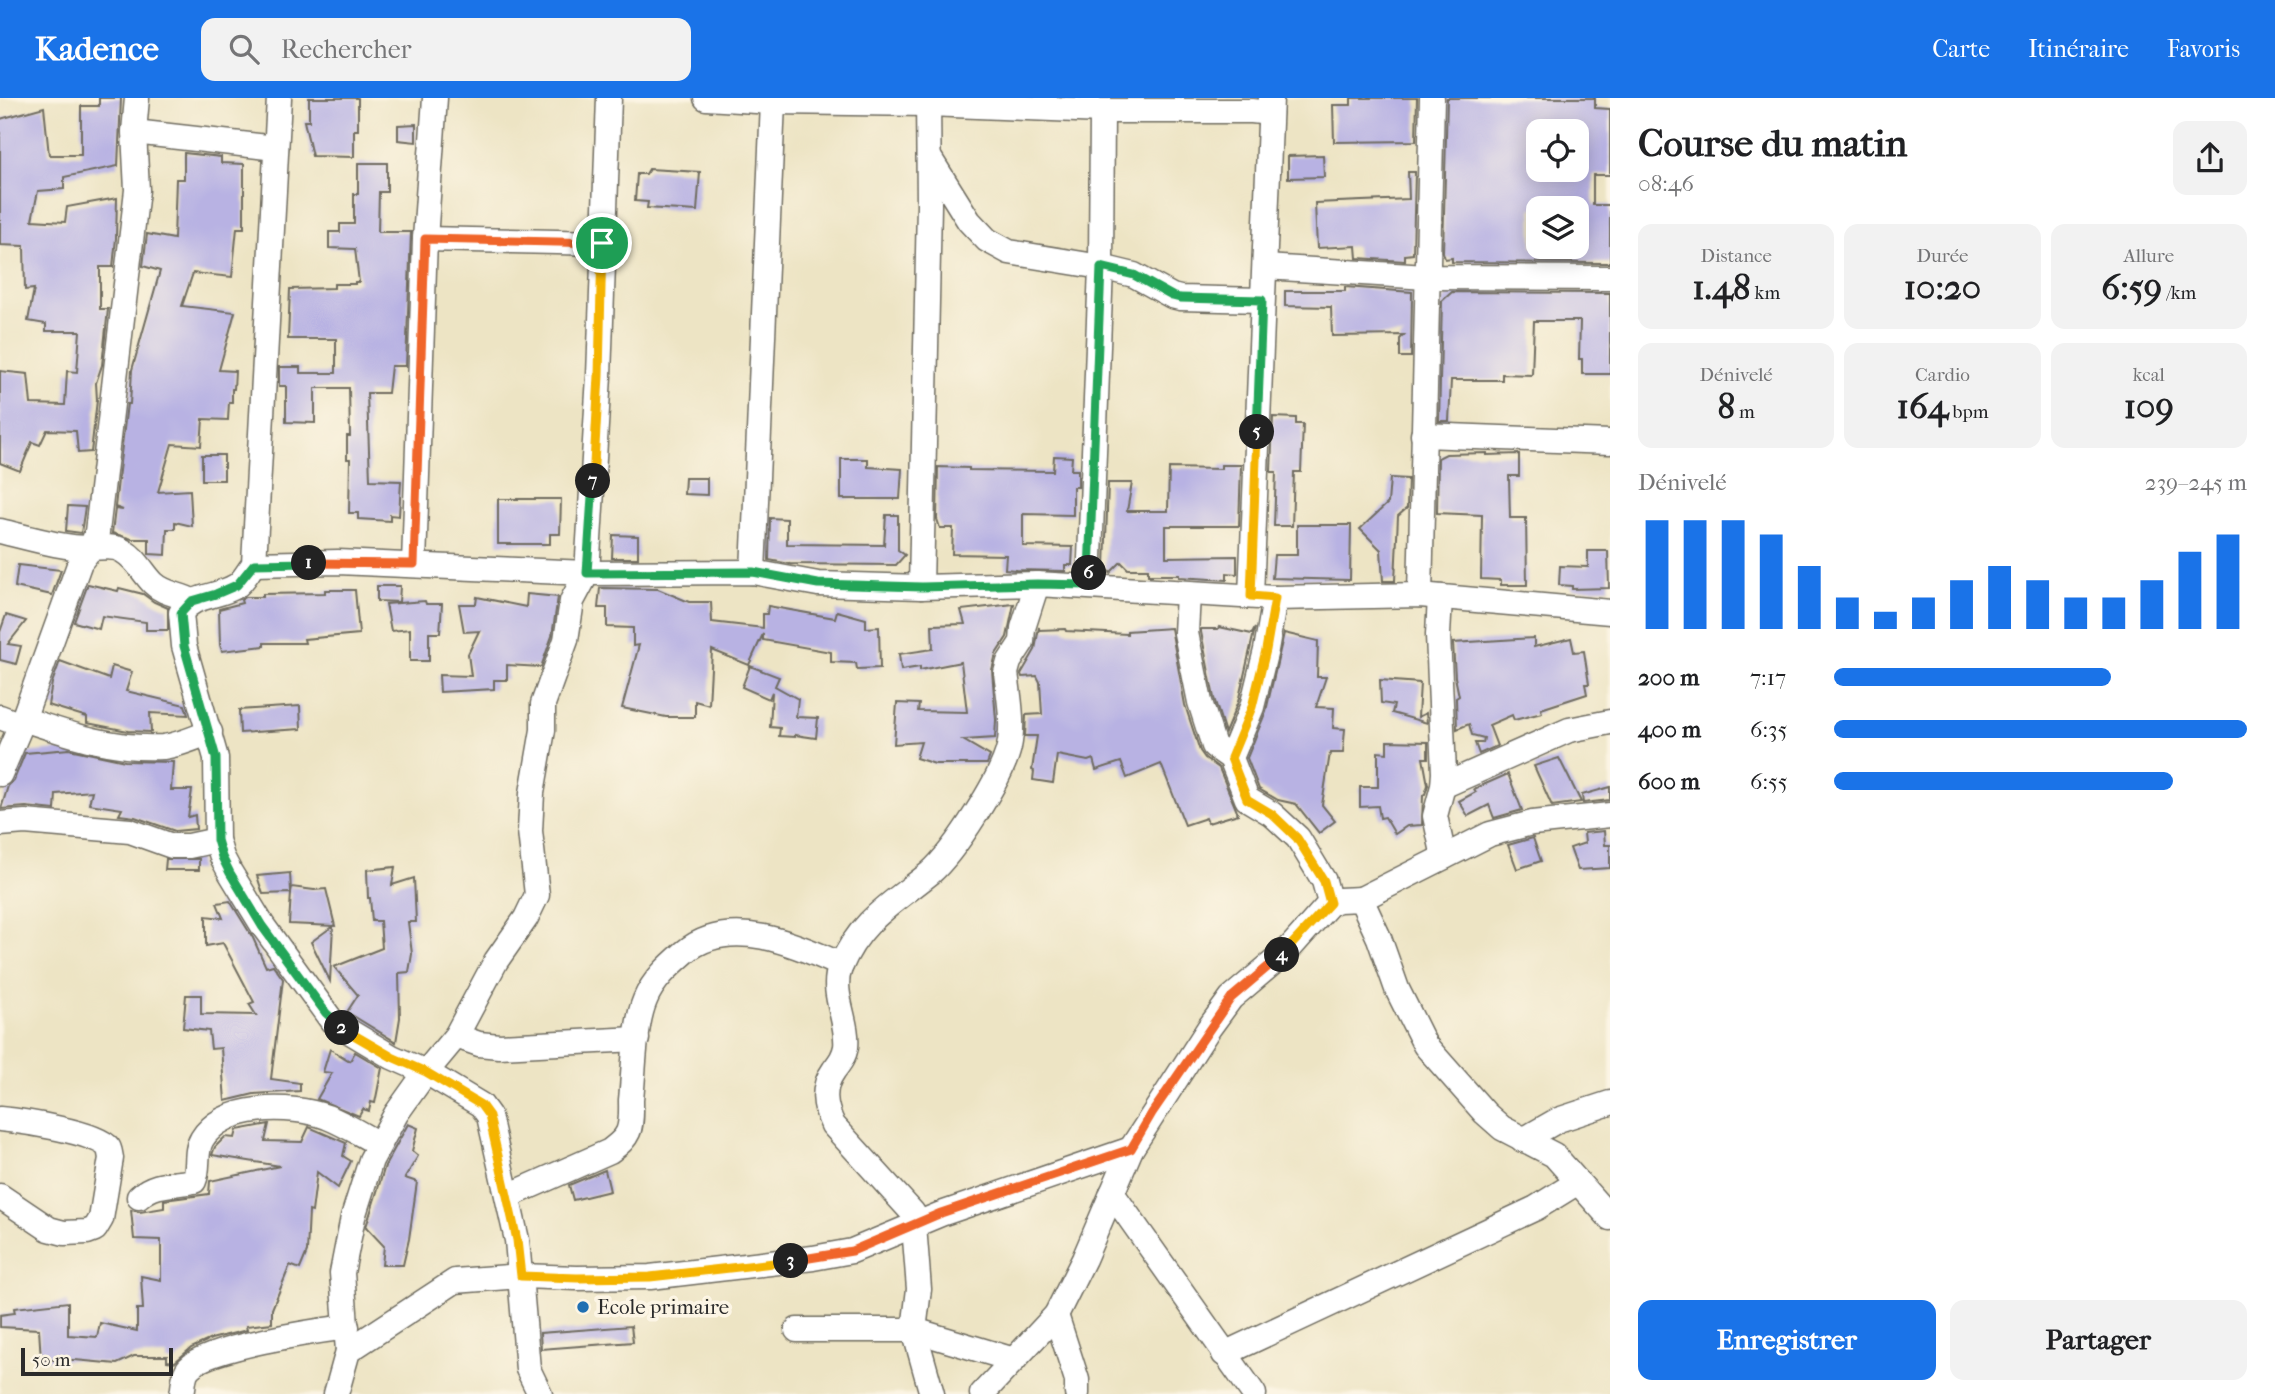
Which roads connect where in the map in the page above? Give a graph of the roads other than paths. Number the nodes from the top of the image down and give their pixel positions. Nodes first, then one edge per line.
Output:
1 (136, 98) edge
2 (279, 98) edge
3 (435, 98) edge
4 (609, 98) edge
5 (706, 98) edge
6 (1432, 98) edge
7 (928, 101) edge
8 (773, 102) junction
9 (1271, 106) edge
10 (1102, 111) junction
11 (134, 132) junction
12 (276, 148) junction
13 (928, 156) junction
14 (425, 239) junction
15 (602, 243) junction
16 (1101, 267) junction
17 (1265, 267) junction
18 (1427, 277) junction
19 (1610, 278) edge
20 (1262, 300) junction
21 (1423, 435) junction
22 (1610, 442) edge
23 (0, 531) edge
24 (91, 548) junction
25 (254, 564) junction
26 (414, 564) junction
27 (753, 572) junction
28 (587, 573) junction
29 (1037, 584) junction
30 (1089, 585) junction
31 (922, 587) junction
32 (1188, 594) junction
33 (1430, 596) junction
34 (1263, 597) junction
35 (192, 601) junction
36 (1610, 612) edge
37 (15, 720) edge
38 (1610, 722) edge
39 (210, 733) junction
40 (1231, 758) junction
41 (0, 774) edge
42 (1443, 786) junction
43 (1610, 815) edge
44 (0, 824) edge
45 (217, 840) junction
46 (1444, 857) junction
47 (1361, 899) junction
48 (1330, 903) junction
49 (841, 965) junction
50 (456, 1036) junction
51 (637, 1039) junction
52 (426, 1072) junction
53 (1610, 1103) edge
54 (0, 1119) edge
55 (1523, 1140) junction
56 (379, 1144) junction
57 (1131, 1149) junction
58 (1578, 1182) junction
59 (1112, 1193) junction
60 (0, 1196) edge
61 (508, 1196) junction
62 (139, 1197) dead end
63 (1610, 1218) edge
64 (916, 1225) junction
65 (521, 1276) junction
66 (1056, 1315) junction
67 (797, 1330) dead end
68 (914, 1330) junction
69 (348, 1339) junction
70 (1224, 1353) junction
71 (1014, 1360) junction
72 (182, 1394) edge
73 (336, 1394) edge
74 (540, 1394) edge
75 (932, 1394) edge
76 (982, 1394) edge
77 (1077, 1394) edge
78 (1254, 1394) edge

1 - 11 street
2 - 12 street
3 - 14 street
4 - 15 street
5 - 8 street
6 - 18 street
7 - 8 street
7 - 10 street
7 - 13 street
8 - 27 street
9 - 10 street
9 - 17 street
10 - 16 street
11 - 12 street
11 - 24 street
12 - 25 street
13 - 16 street
13 - 31 street
14 - 15 street
14 - 26 street
15 - 28 street
16 - 20 street
16 - 30 street
17 - 18 street
17 - 20 street
18 - 19 street
18 - 21 street
20 - 34 street
21 - 22 street
21 - 33 street
23 - 24 street
24 - 35 street
24 - 37 street
25 - 26 street
25 - 35 street
26 - 28 street
27 - 28 street
27 - 31 street
28 - 50 street
29 - 30 street
29 - 31 street
29 - 49 street
30 - 32 street
32 - 34 street
32 - 40 street
33 - 34 street
33 - 36 street
33 - 42 street
34 - 40 street
35 - 39 street
37 - 39 street
37 - 41 street
38 - 42 street
39 - 45 street
40 - 48 street
42 - 46 street
43 - 46 street
44 - 45 street
45 - 52 street
46 - 47 street
47 - 48 street
47 - 55 street
48 - 57 street
49 - 51 street
49 - 64 street
50 - 51 street
50 - 52 street
51 - 61 street
52 - 56 street
52 - 61 street
53 - 55 street
54 - 60 street
55 - 58 street
56 - 62 street
56 - 69 street
57 - 59 street
57 - 64 street
58 - 63 street
58 - 70 street
59 - 66 street
59 - 70 street
61 - 65 street
64 - 65 street
64 - 68 street
65 - 69 street
65 - 74 street
66 - 71 street
66 - 77 street
67 - 68 street
68 - 71 street
68 - 75 street
69 - 72 street
69 - 73 street
70 - 78 street
71 - 76 street

